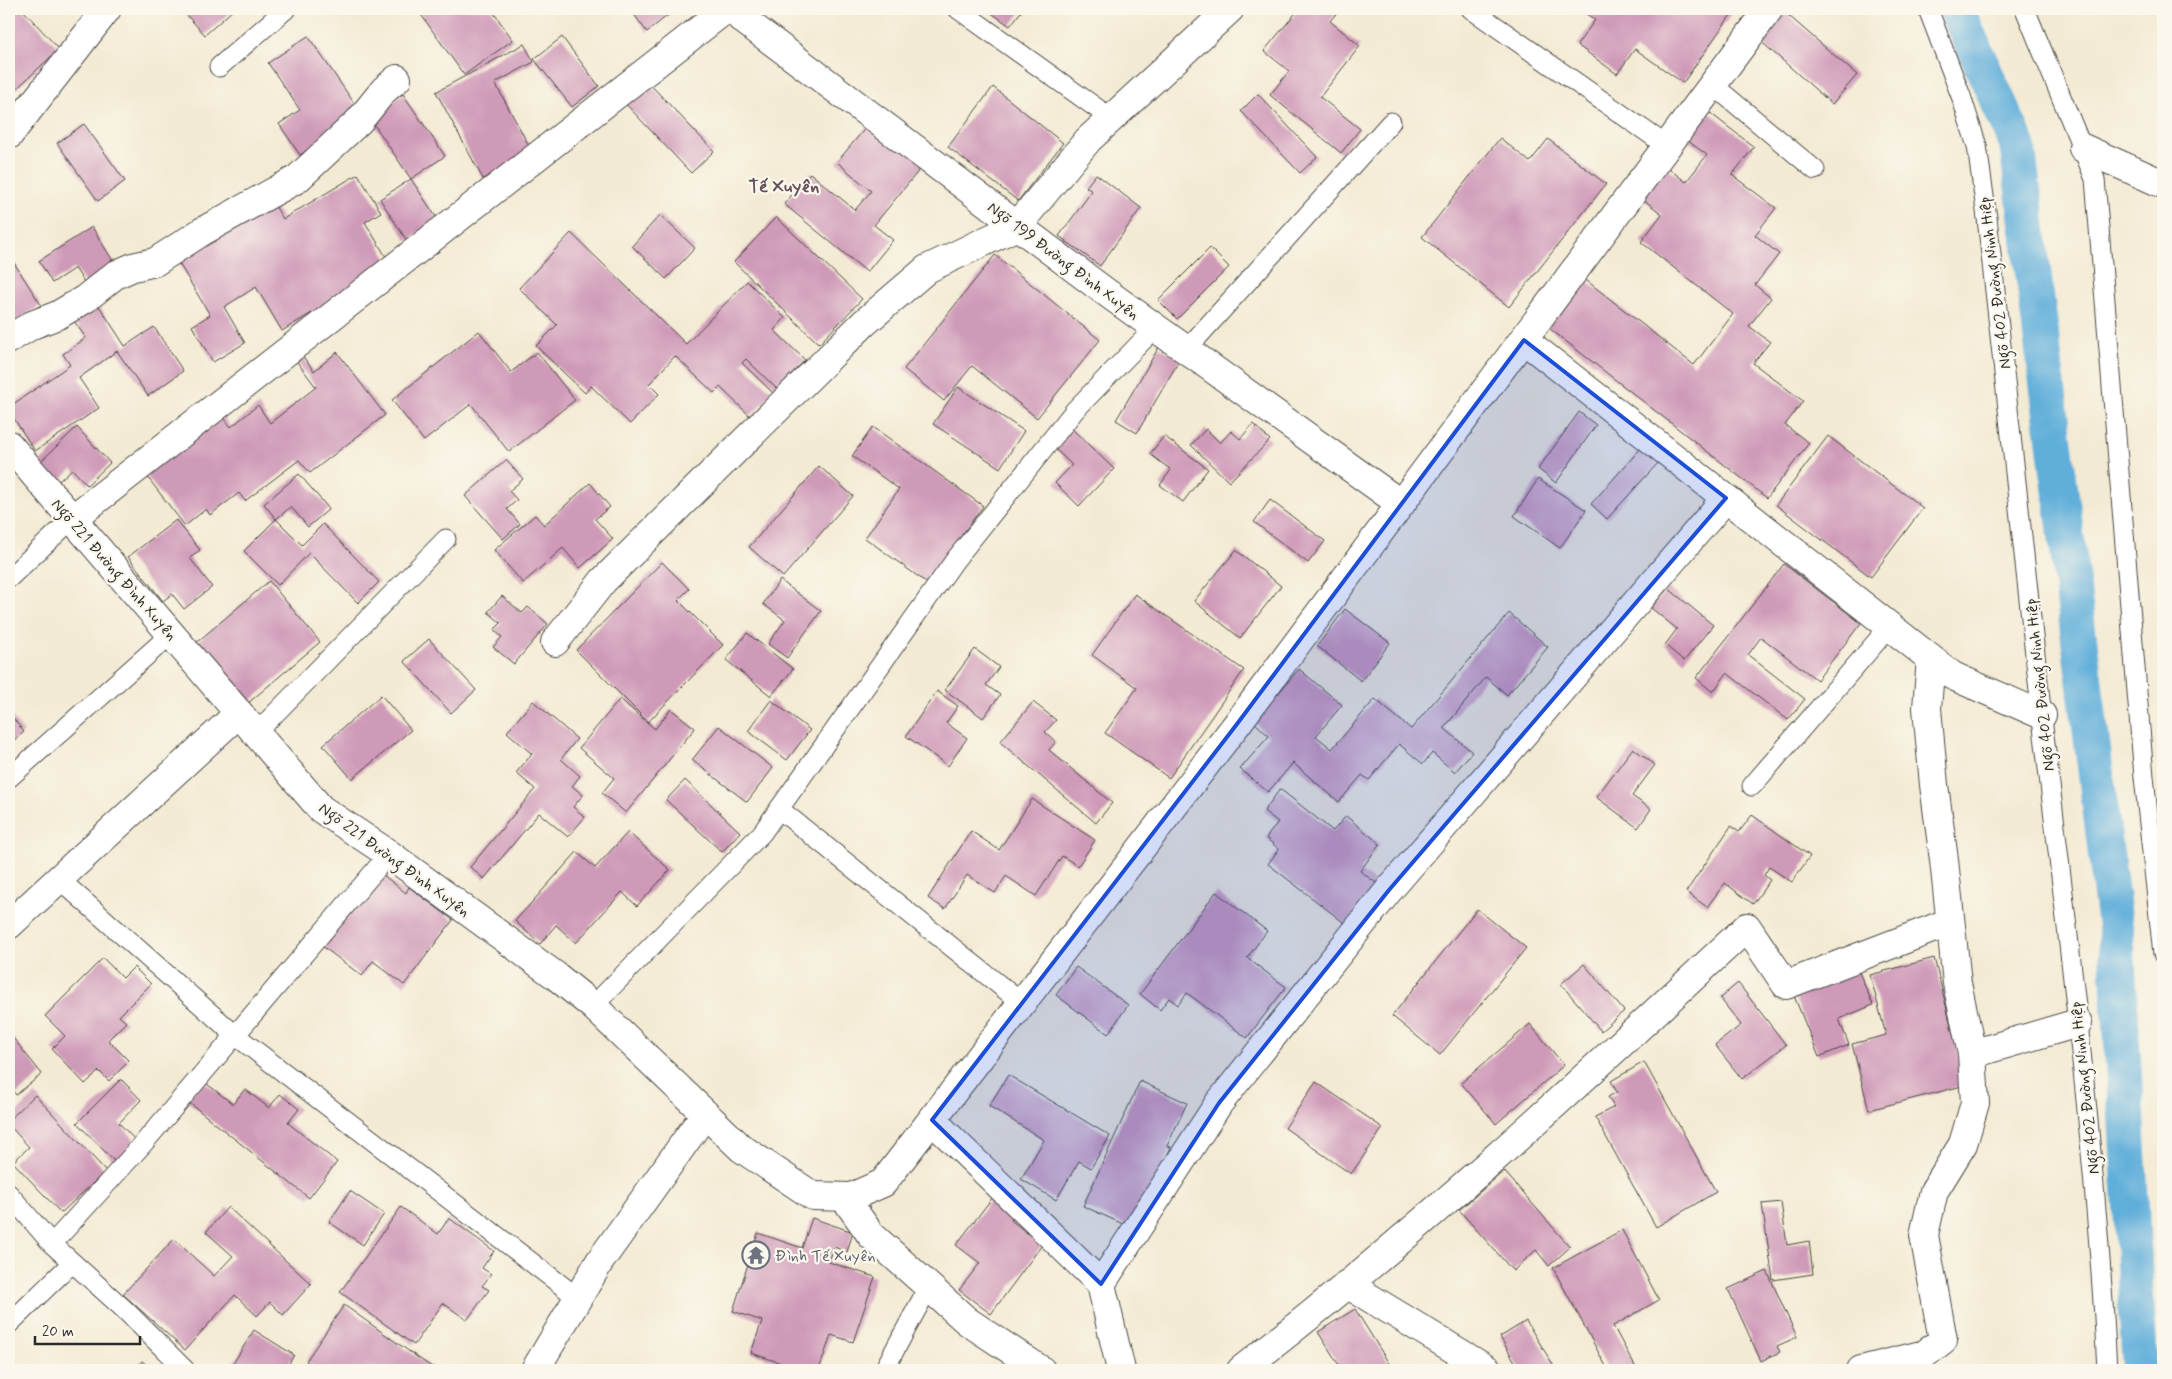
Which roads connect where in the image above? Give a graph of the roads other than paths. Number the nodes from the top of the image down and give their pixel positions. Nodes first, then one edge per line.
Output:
1 (107, 9) edge
2 (286, 9) edge
3 (726, 9) edge
4 (733, 9) edge
5 (958, 9) edge
6 (1230, 9) edge
7 (1471, 9) edge
8 (1769, 9) edge
9 (1928, 9) edge
10 (2025, 9) edge
11 (219, 67) dead end
12 (397, 79) dead end
13 (1713, 85) junction
14 (1112, 119) junction
15 (1391, 122) dead end
16 (9, 135) edge
17 (1667, 146) junction
18 (2083, 148) junction
19 (1815, 170) dead end
20 (2163, 184) edge
21 (1017, 226) junction
22 (1155, 328) junction
23 (9, 339) edge
24 (1524, 340) junction
25 (1186, 350) junction
26 (9, 445) edge
27 (1726, 498) junction
28 (1401, 504) junction
29 (72, 520) junction
30 (446, 539) dead end
31 (9, 578) edge
32 (1890, 626) junction
33 (171, 634) junction
34 (555, 642) dead end
35 (1931, 659) junction
36 (2042, 715) junction
37 (247, 723) junction
38 (9, 778) edge
39 (1752, 786) dead end
40 (779, 809) junction
41 (389, 854) junction
42 (59, 879) junction
43 (1950, 922) junction
44 (9, 925) edge
45 (2163, 954) edge
46 (1022, 1003) junction
47 (593, 1006) junction
48 (2078, 1023) junction
49 (235, 1035) junction
50 (1972, 1054) junction
51 (705, 1114) junction
52 (932, 1120) junction
53 (9, 1194) edge
54 (844, 1197) junction
55 (52, 1244) junction
56 (72, 1263) junction
57 (1101, 1284) junction
58 (1347, 1284) junction
59 (929, 1286) junction
60 (578, 1298) junction
61 (9, 1324) edge
62 (184, 1370) edge
63 (535, 1370) edge
64 (884, 1370) edge
65 (1041, 1370) edge
66 (1121, 1370) edge
67 (1240, 1370) edge
68 (1488, 1370) edge
69 (1862, 1370) edge
70 (2108, 1370) edge

1 - 16 street
2 - 11 lane
3 - 29 street
4 - 21 street, Ngõ 199 Đường Đình Xuyên
5 - 14 lane
6 - 14 street
7 - 17 lane
8 - 13 street, Ngõ 221 Đường Đình Xuyên
9 - 36 lane, Ngõ 402 Đường Ninh Hiệp
10 - 18 lane
12 - 23 street
13 - 17 street, Ngõ 221 Đường Đình Xuyên
13 - 19 lane
14 - 21 street
15 - 25 lane
17 - 24 street, Ngõ 221 Đường Đình Xuyên
18 - 20 street
18 - 45 lane
21 - 22 street, Ngõ 199 Đường Đình Xuyên
21 - 34 street
22 - 25 street, Ngõ 199 Đường Đình Xuyên
22 - 40 lane
24 - 27 street
24 - 28 street, Ngõ 221 Đường Đình Xuyên
25 - 28 street, Ngõ 199 Đường Đình Xuyên
26 - 29 street, Ngõ 221 Đường Đình Xuyên
27 - 32 street
27 - 57 street
28 - 46 street, Ngõ 221 Đường Đình Xuyên
29 - 31 lane
29 - 33 street, Ngõ 221 Đường Đình Xuyên
30 - 37 lane
32 - 35 street
32 - 39 lane
33 - 37 street, Ngõ 221 Đường Đình Xuyên
33 - 38 lane
35 - 36 street
35 - 43 street
36 - 48 lane, Ngõ 402 Đường Ninh Hiệp
37 - 41 street, Ngõ 221 Đường Đình Xuyên
37 - 42 street
40 - 46 lane
40 - 47 lane
41 - 47 street, Ngõ 221 Đường Đình Xuyên
41 - 49 lane
42 - 44 street
42 - 49 lane
43 - 50 street
43 - 58 street
46 - 52 street, Ngõ 221 Đường Đình Xuyên
47 - 51 street, Ngõ 221 Đường Đình Xuyên
48 - 50 street
48 - 70 lane, Ngõ 402 Đường Ninh Hiệp
49 - 55 lane
49 - 60 lane
50 - 69 street
51 - 54 street, Ngõ 221 Đường Đình Xuyên
51 - 60 street
52 - 54 street, Ngõ 221 Đường Đình Xuyên
52 - 57 street
53 - 55 lane
54 - 59 street
55 - 56 lane
56 - 61 lane
56 - 62 lane
57 - 66 street
58 - 67 street
58 - 68 street
59 - 64 lane
59 - 65 street
60 - 63 street

